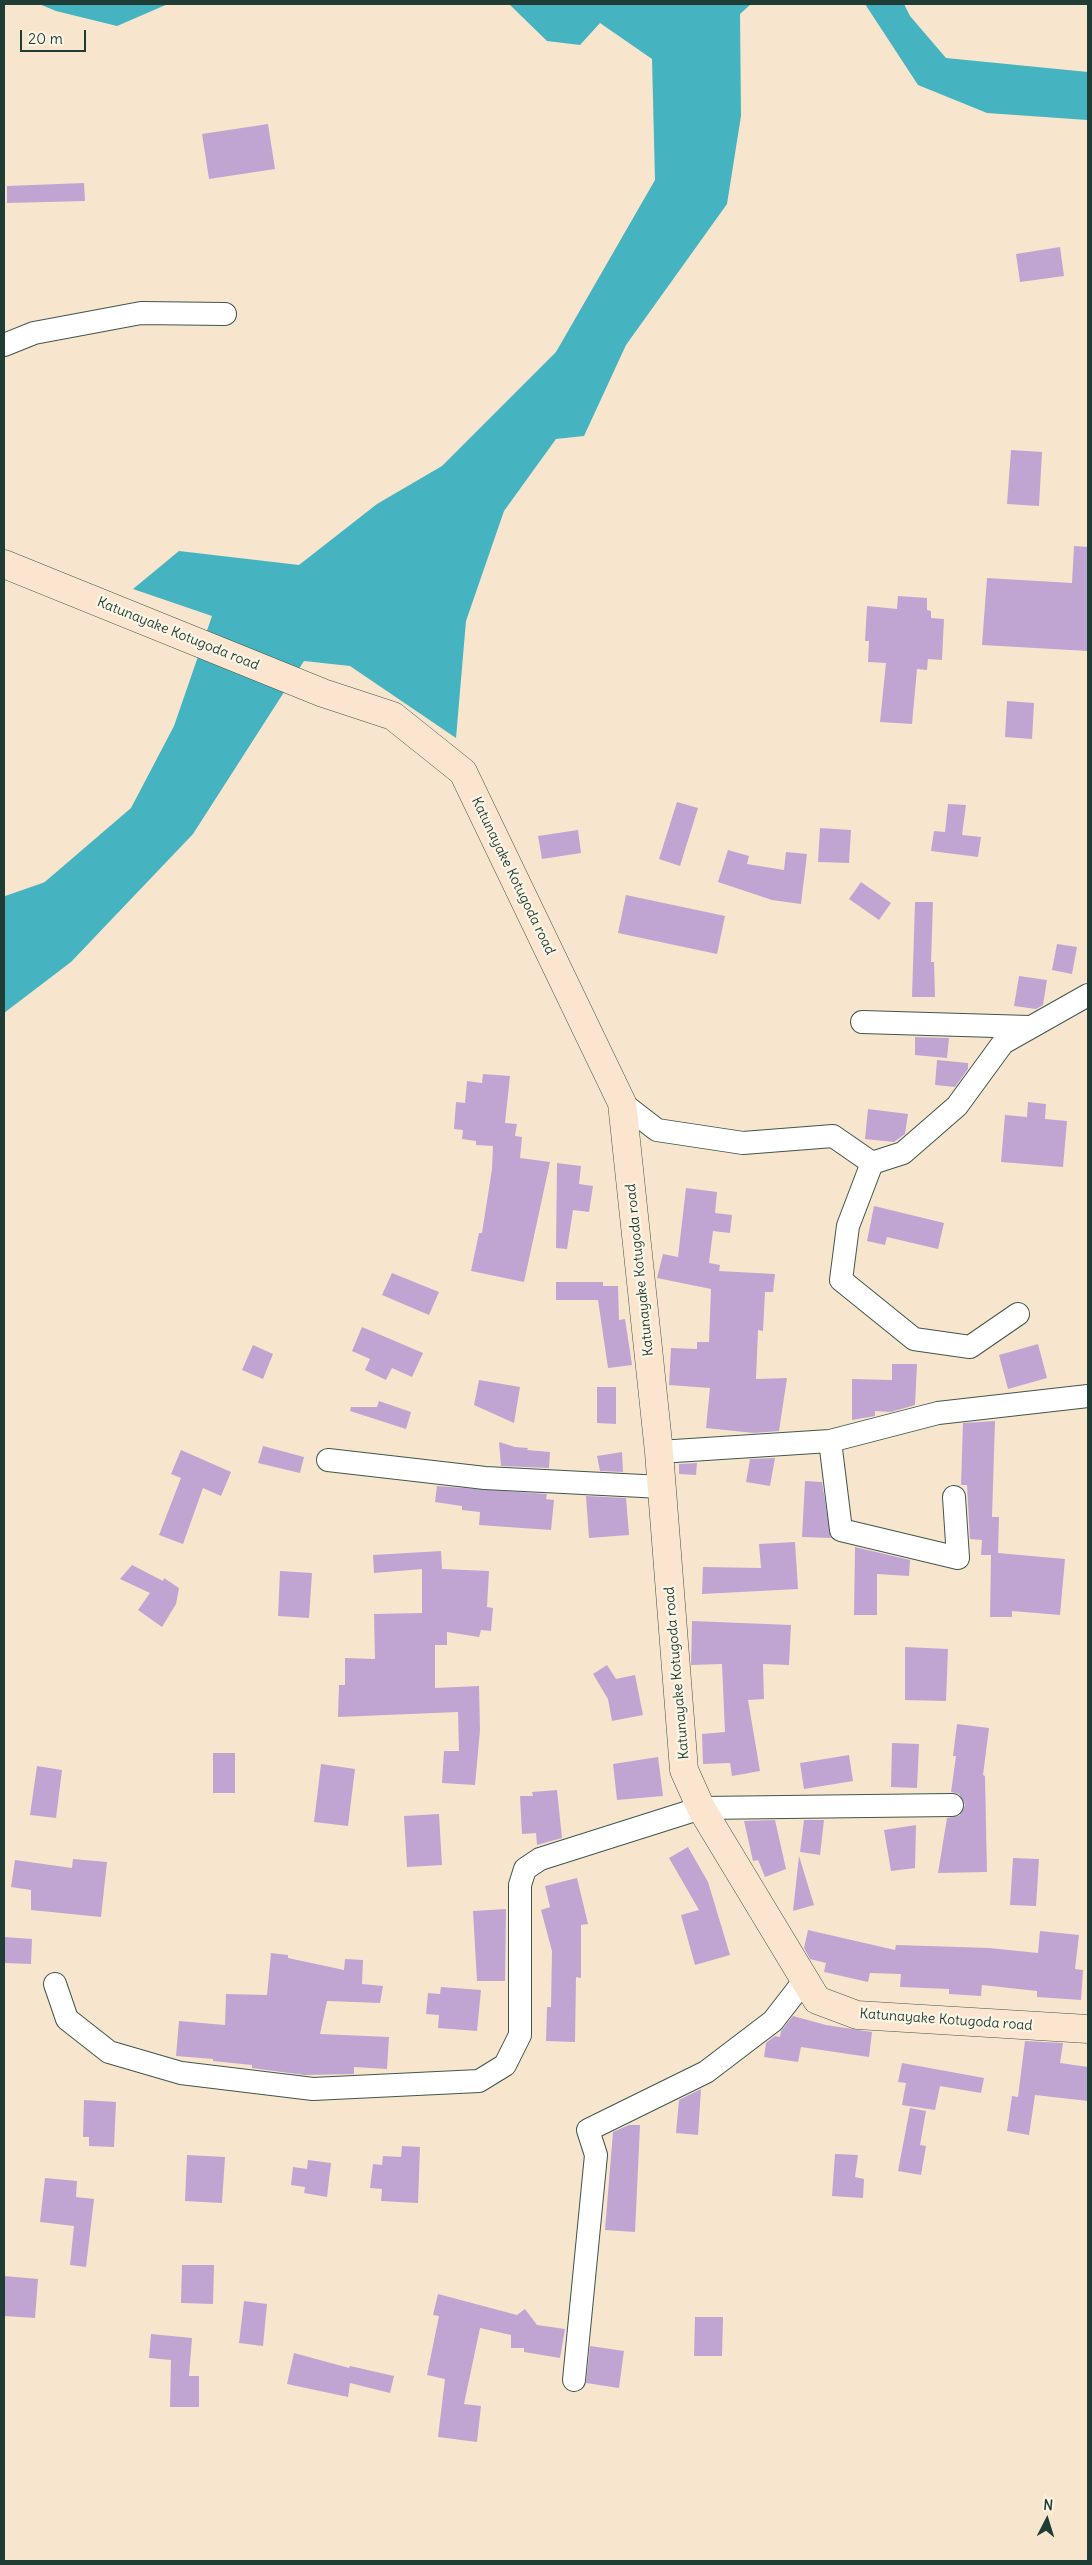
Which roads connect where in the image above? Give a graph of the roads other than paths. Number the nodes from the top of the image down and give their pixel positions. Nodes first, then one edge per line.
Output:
1 (225, 314) dead end
2 (4, 345) edge
3 (4, 564) edge
4 (1088, 996) edge
5 (862, 1022) dead end
6 (1030, 1027) junction
7 (622, 1103) junction
8 (872, 1163) junction
9 (1018, 1314) dead end
10 (1088, 1396) edge
11 (830, 1441) junction
12 (659, 1452) junction
13 (328, 1460) dead end
14 (662, 1487) junction
15 (954, 1497) dead end
16 (952, 1805) dead end
17 (701, 1808) junction
18 (804, 1981) junction
19 (55, 1984) dead end
20 (1088, 2029) edge
21 (574, 2380) dead end

1 - 2 street
3 - 7 main road, Katunayake Kotugoda road
4 - 6 street
5 - 6 street
6 - 8 street
7 - 8 street
7 - 12 main road, Katunayake Kotugoda road
8 - 9 street
10 - 11 street
11 - 12 street
11 - 15 street
12 - 14 main road, Katunayake Kotugoda road
13 - 14 street
14 - 17 main road, Katunayake Kotugoda road
16 - 17 street
17 - 18 main road, Katunayake Kotugoda road
17 - 19 street
18 - 20 main road, Katunayake Kotugoda road
18 - 21 street

